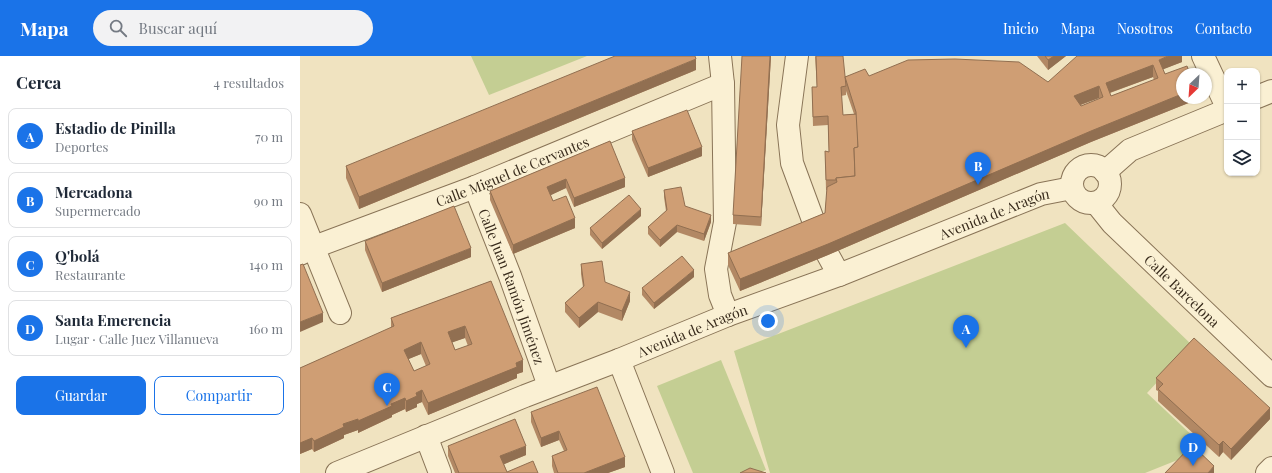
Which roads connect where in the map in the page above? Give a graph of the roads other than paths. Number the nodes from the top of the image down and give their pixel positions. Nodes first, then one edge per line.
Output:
1 (720, 56) edge
2 (797, 56) edge
3 (1211, 61) edge
4 (723, 84) junction
5 (1272, 91) edge
6 (1260, 96) edge
7 (1225, 104) edge
8 (1224, 110) edge
9 (1105, 172) junction
10 (475, 187) junction
11 (1072, 188) junction
12 (1096, 203) junction
13 (300, 214) edge
14 (816, 228) edge
15 (307, 251) edge
16 (828, 255) edge
17 (839, 275) junction
18 (340, 313) dead end
19 (728, 315) junction
20 (619, 360) junction
21 (1272, 376) edge
22 (549, 386) junction
23 (426, 436) junction
24 (1272, 468) edge
25 (659, 472) edge
26 (337, 473) edge
27 (440, 473) edge
28 (1267, 473) edge

1 - 4 street
2 - 14 street
3 - 7 street
4 - 10 street, Calle Miguel de Cervantes
4 - 19 street
5 - 6 street
8 - 9 street
9 - 11 street
9 - 12 street
10 - 15 street, Calle Miguel de Cervantes
10 - 22 street, Calle Juan Ramón Jiménez
11 - 12 street
11 - 17 street, Avenida de Aragón
12 - 21 street, Calle Barcelona
13 - 15 street
15 - 18 street
16 - 17 street
17 - 19 street, Avenida de Aragón
19 - 20 street, Avenida de Aragón
20 - 22 street, Avenida de Aragón
20 - 25 street
22 - 23 street, Avenida de Aragón
23 - 26 street, Avenida de Aragón
23 - 27 street
24 - 28 street

